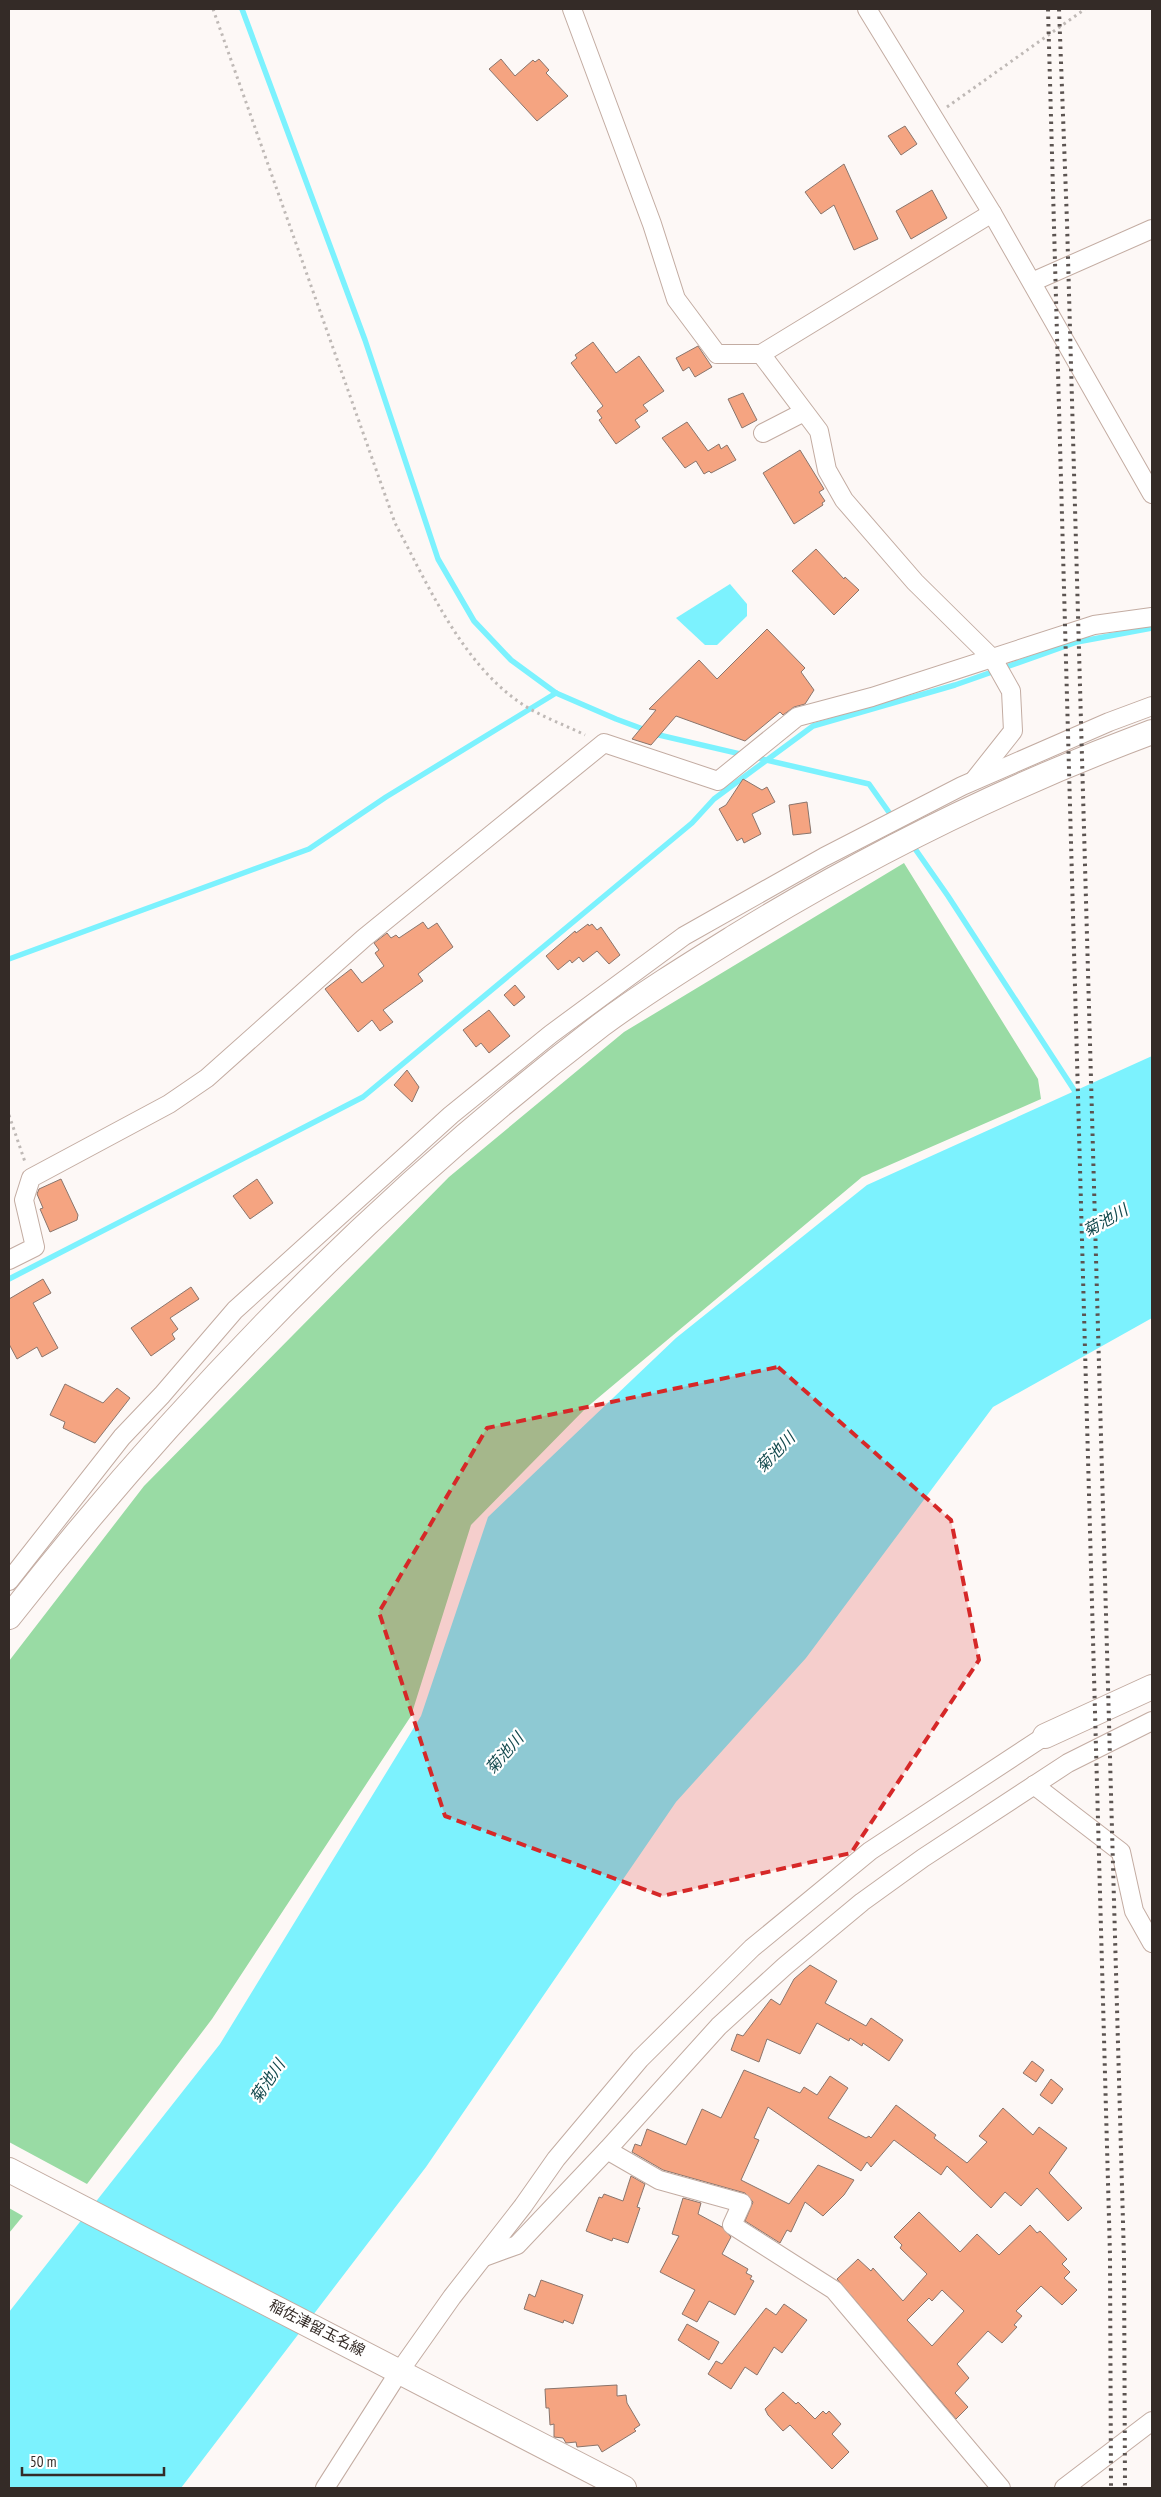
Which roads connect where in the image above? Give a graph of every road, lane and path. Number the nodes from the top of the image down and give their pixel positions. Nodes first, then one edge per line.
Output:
1 (213, 9) edge
2 (572, 9) edge
3 (868, 9) edge
4 (1085, 9) edge
5 (932, 118) junction
6 (992, 213) junction
7 (1152, 229) edge
8 (1032, 282) junction
9 (761, 354) junction
10 (804, 412) junction
11 (764, 433) dead end
12 (1152, 494) edge
13 (1152, 617) edge
14 (994, 659) junction
15 (1152, 706) edge
16 (1152, 732) edge
17 (604, 743) junction
18 (973, 782) junction
19 (9, 1115) edge
20 (32, 1178) junction
21 (9, 1260) edge
22 (9, 1581) edge
23 (9, 1617) edge
24 (1152, 1687) edge
25 (1152, 1721) edge
26 (1045, 1736) joint
27 (1034, 1785) junction
28 (1152, 1943) edge
29 (607, 2150) junction
30 (9, 2170) edge
31 (483, 2257) junction
32 (392, 2368) junction
33 (1152, 2421) edge
34 (325, 2488) edge
35 (624, 2488) edge
36 (1001, 2488) edge
37 (1064, 2488) edge

1 - 17 path
2 - 9 street
3 - 5 street
4 - 5 path
5 - 6 street
6 - 8 street
6 - 9 street
7 - 8 street
8 - 12 street
9 - 10 street
10 - 11 street
10 - 14 street
13 - 14 street
14 - 17 street
14 - 18 street
15 - 18 street
16 - 23 street
17 - 20 street
18 - 22 street
19 - 20 path
20 - 21 street
24 - 26 street
25 - 27 street
26 - 31 street
27 - 28 street
27 - 29 street
29 - 31 street
29 - 36 street
30 - 32 street, 稲佐津留玉名線
31 - 32 street
32 - 34 street
32 - 35 street, 稲佐津留玉名線
33 - 37 street

